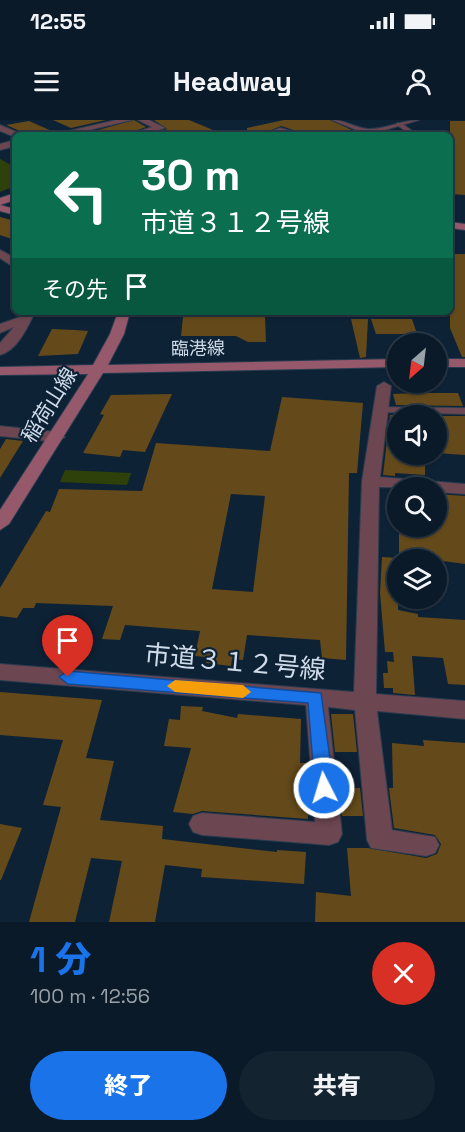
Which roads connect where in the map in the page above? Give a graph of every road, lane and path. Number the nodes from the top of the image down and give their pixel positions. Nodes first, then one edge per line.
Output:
1 (128, 120) edge
2 (142, 120) edge
3 (336, 120) edge
4 (415, 120) edge
5 (399, 124) junction
6 (82, 132) edge
7 (144, 132) edge
8 (368, 132) joint
9 (411, 132) edge
10 (123, 315) edge
11 (27, 316) edge
12 (0, 329) edge
13 (1, 349) edge
14 (387, 363) edge
15 (447, 363) edge
16 (465, 363) edge
17 (98, 369) junction
18 (0, 371) edge
19 (384, 386) dead end
20 (381, 410) junction
21 (465, 411) edge
22 (0, 431) edge
23 (57, 437) junction
24 (371, 481) junction
25 (465, 489) edge
26 (3, 515) edge
27 (0, 672) edge
28 (315, 697) junction
29 (365, 701) junction
30 (465, 710) edge
31 (202, 824) dead end
32 (426, 845) dead end

1 - 6 street
2 - 7 street
3 - 8 street
4 - 5 street
5 - 8 street
5 - 9 lane
10 - 17 street, 稲荷山線
11 - 12 street
11 - 13 street
14 - 17 street, 臨港線
15 - 16 street
17 - 18 street, 臨港線
17 - 23 street, 稲荷山線
19 - 20 street
20 - 21 lane
20 - 24 street
22 - 23 street
23 - 26 street, 稲荷山線
24 - 25 street
24 - 29 street
27 - 28 street, 市道３１２号線
28 - 29 street, 市道３１２号線
28 - 31 street
29 - 30 street, 市道３１２号線
29 - 32 street

